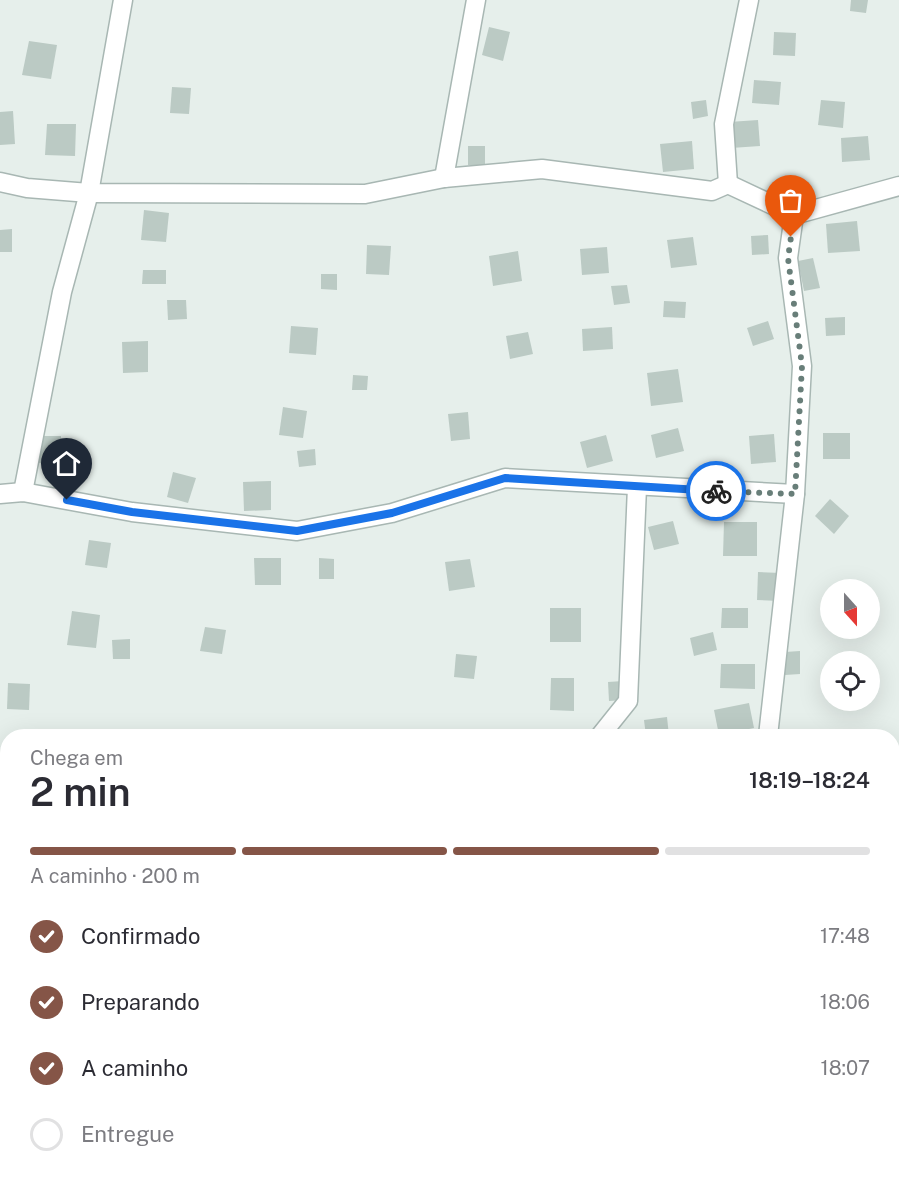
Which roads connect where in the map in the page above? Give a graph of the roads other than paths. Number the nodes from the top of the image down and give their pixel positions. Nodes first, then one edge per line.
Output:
1 (123, 0) edge
2 (476, 0) edge
3 (749, 0) edge
4 (444, 178) junction
5 (0, 182) edge
6 (728, 184) junction
7 (899, 186) edge
8 (88, 193) junction
9 (794, 215) junction
10 (637, 487) junction
11 (23, 492) junction
12 (0, 494) edge
13 (795, 494) junction
14 (606, 729) edge
15 (769, 729) edge

1 - 8 street
2 - 4 street
3 - 6 street
4 - 6 street
4 - 8 street
5 - 8 street
6 - 9 street
7 - 9 street
8 - 11 street
9 - 13 street
10 - 11 street
10 - 13 street
10 - 14 street
11 - 12 street
13 - 15 street

